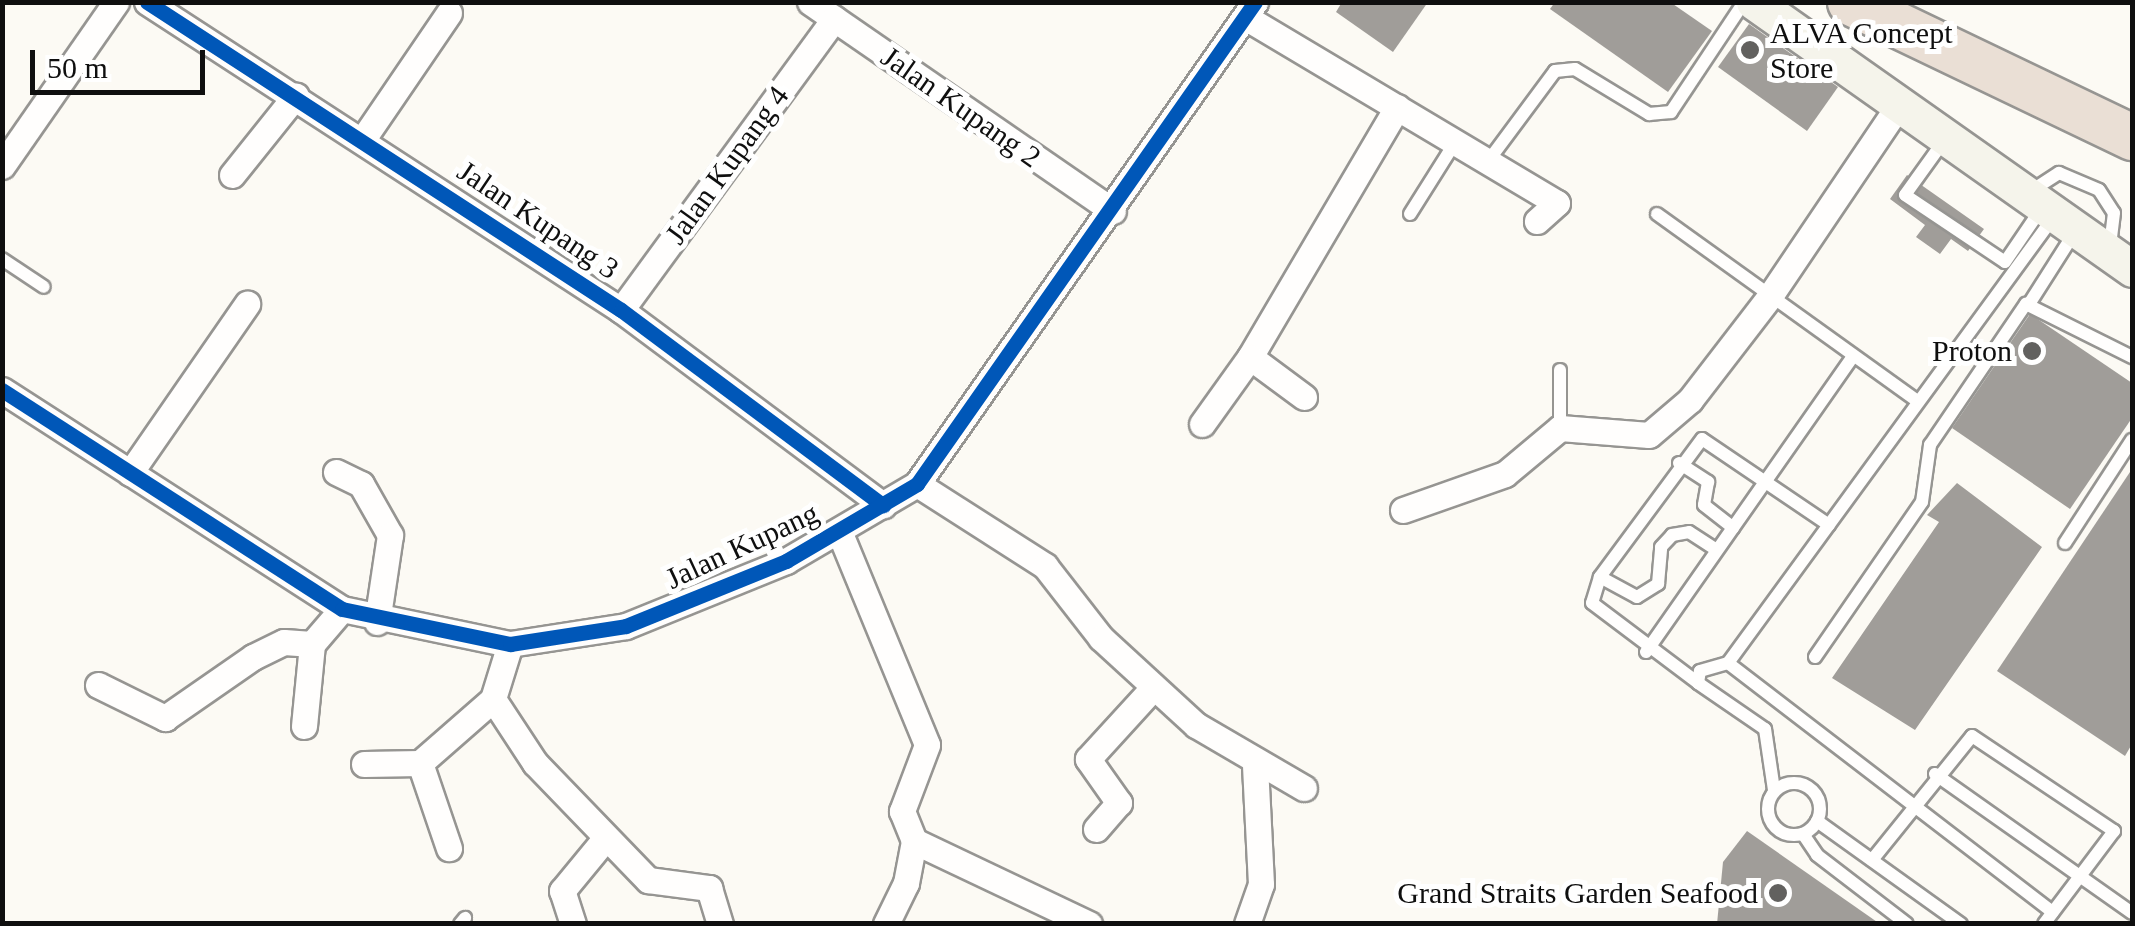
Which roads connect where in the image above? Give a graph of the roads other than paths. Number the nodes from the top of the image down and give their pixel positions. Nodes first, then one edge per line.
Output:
1 (116, 2) edge
2 (147, 2) edge
3 (810, 2) edge
4 (1744, 2) edge
5 (1754, 2) edge
6 (1850, 2) edge
7 (1250, 10) edge
8 (450, 13) dead end
9 (834, 19) junction
10 (296, 95) junction
11 (1397, 106) junction
12 (1898, 106) junction
13 (365, 136) junction
14 (2132, 137) edge
15 (1946, 139) junction
16 (1456, 141) junction
17 (1488, 160) junction
18 (2, 166) edge
19 (232, 175) dead end
20 (1112, 211) junction
21 (2050, 211) junction
22 (1410, 214) dead end
23 (1657, 214) dead end
24 (1538, 221) dead end
25 (2, 259) edge
26 (2120, 260) edge
27 (2013, 261) junction
28 (44, 287) dead end
29 (1770, 296) junction
30 (2030, 301) junction
31 (247, 304) dead end
32 (621, 310) junction
33 (1852, 356) junction
34 (1250, 357) junction
35 (2132, 357) edge
36 (1560, 370) dead end
37 (2, 390) edge
38 (1304, 397) dead end
39 (1917, 401) junction
40 (1202, 424) dead end
41 (1560, 428) junction
42 (2132, 440) edge
43 (1679, 463) junction
44 (336, 472) dead end
45 (130, 473) junction
46 (1766, 480) junction
47 (917, 484) junction
48 (883, 505) junction
49 (1404, 510) dead end
50 (1829, 525) junction
51 (1733, 528) junction
52 (839, 531) junction
53 (2065, 543) dead end
54 (1717, 550) junction
55 (1600, 577) junction
56 (342, 609) junction
57 (377, 622) junction
58 (312, 644) junction
59 (510, 644) junction
60 (1646, 652) junction
61 (1816, 657) dead end
62 (1728, 663) junction
63 (1698, 683) junction
64 (98, 686) dead end
65 (1152, 689) junction
66 (493, 699) junction
67 (304, 726) dead end
68 (420, 763) junction
69 (364, 764) dead end
70 (1256, 767) junction
71 (1934, 774) junction
72 (1304, 788) dead end
73 (1774, 790) junction
74 (1913, 806) junction
75 (1818, 821) junction
76 (1096, 829) dead end
77 (1802, 834) junction
78 (604, 840) junction
79 (914, 841) junction
80 (449, 848) dead end
81 (1872, 860) junction
82 (2081, 879) junction
83 (2132, 913) edge
84 (1051, 916) edge
85 (2048, 918) edge
86 (573, 924) edge
87 (720, 924) edge
88 (886, 924) edge
89 (1089, 924) edge
90 (1247, 924) edge
91 (1907, 924) edge
92 (1961, 924) edge

1 - 18 street
2 - 10 street, Jalan Kupang 3
3 - 9 street, Jalan Kupang 2
4 - 17 lane
5 - 12 street
6 - 14 highway
7 - 11 street
7 - 20 street, Jalan Kupang
8 - 13 street
9 - 20 street, Jalan Kupang 2
9 - 32 street, Jalan Kupang 4
10 - 13 street, Jalan Kupang 3
10 - 19 street
11 - 16 street
11 - 34 street
12 - 15 street
12 - 29 street
13 - 32 street, Jalan Kupang 3
15 - 21 street
15 - 27 lane
16 - 17 street
16 - 22 lane
17 - 24 street
20 - 47 street, Jalan Kupang
21 - 26 street
21 - 26 lane
21 - 27 lane
21 - 30 lane
23 - 29 lane
25 - 28 lane
27 - 39 lane
29 - 33 lane
29 - 41 street
30 - 35 lane
30 - 61 lane
31 - 45 street
32 - 48 street, Jalan Kupang 3
33 - 39 lane
33 - 46 lane
34 - 38 street
34 - 40 street
36 - 41 lane
37 - 45 street, Jalan Kupang
39 - 50 lane
41 - 49 street
42 - 53 lane
43 - 46 lane
43 - 51 lane
43 - 55 lane
44 - 57 street
45 - 56 street, Jalan Kupang
46 - 50 lane
46 - 51 lane
47 - 48 street, Jalan Kupang
47 - 65 street
48 - 52 street, Jalan Kupang
50 - 62 lane
51 - 54 lane
52 - 59 street, Jalan Kupang
52 - 79 street
54 - 55 lane
54 - 60 lane
55 - 60 lane
56 - 57 street, Jalan Kupang
56 - 58 street
57 - 59 street, Jalan Kupang
58 - 64 street
58 - 67 street
59 - 66 street
60 - 63 lane
62 - 63 lane
62 - 74 lane
63 - 73 lane
65 - 70 street
65 - 76 street
66 - 68 street
66 - 78 street
68 - 69 street
68 - 80 street
70 - 72 street
70 - 90 street
71 - 74 lane
71 - 82 lane
71 - 82 lane
73 - 75 lane
73 - 77 lane
74 - 81 lane
74 - 85 lane
75 - 77 lane
75 - 81 lane
77 - 91 lane
78 - 86 street
78 - 87 street
79 - 84 street
79 - 88 street
81 - 92 lane
82 - 83 lane
82 - 85 lane
84 - 89 street

